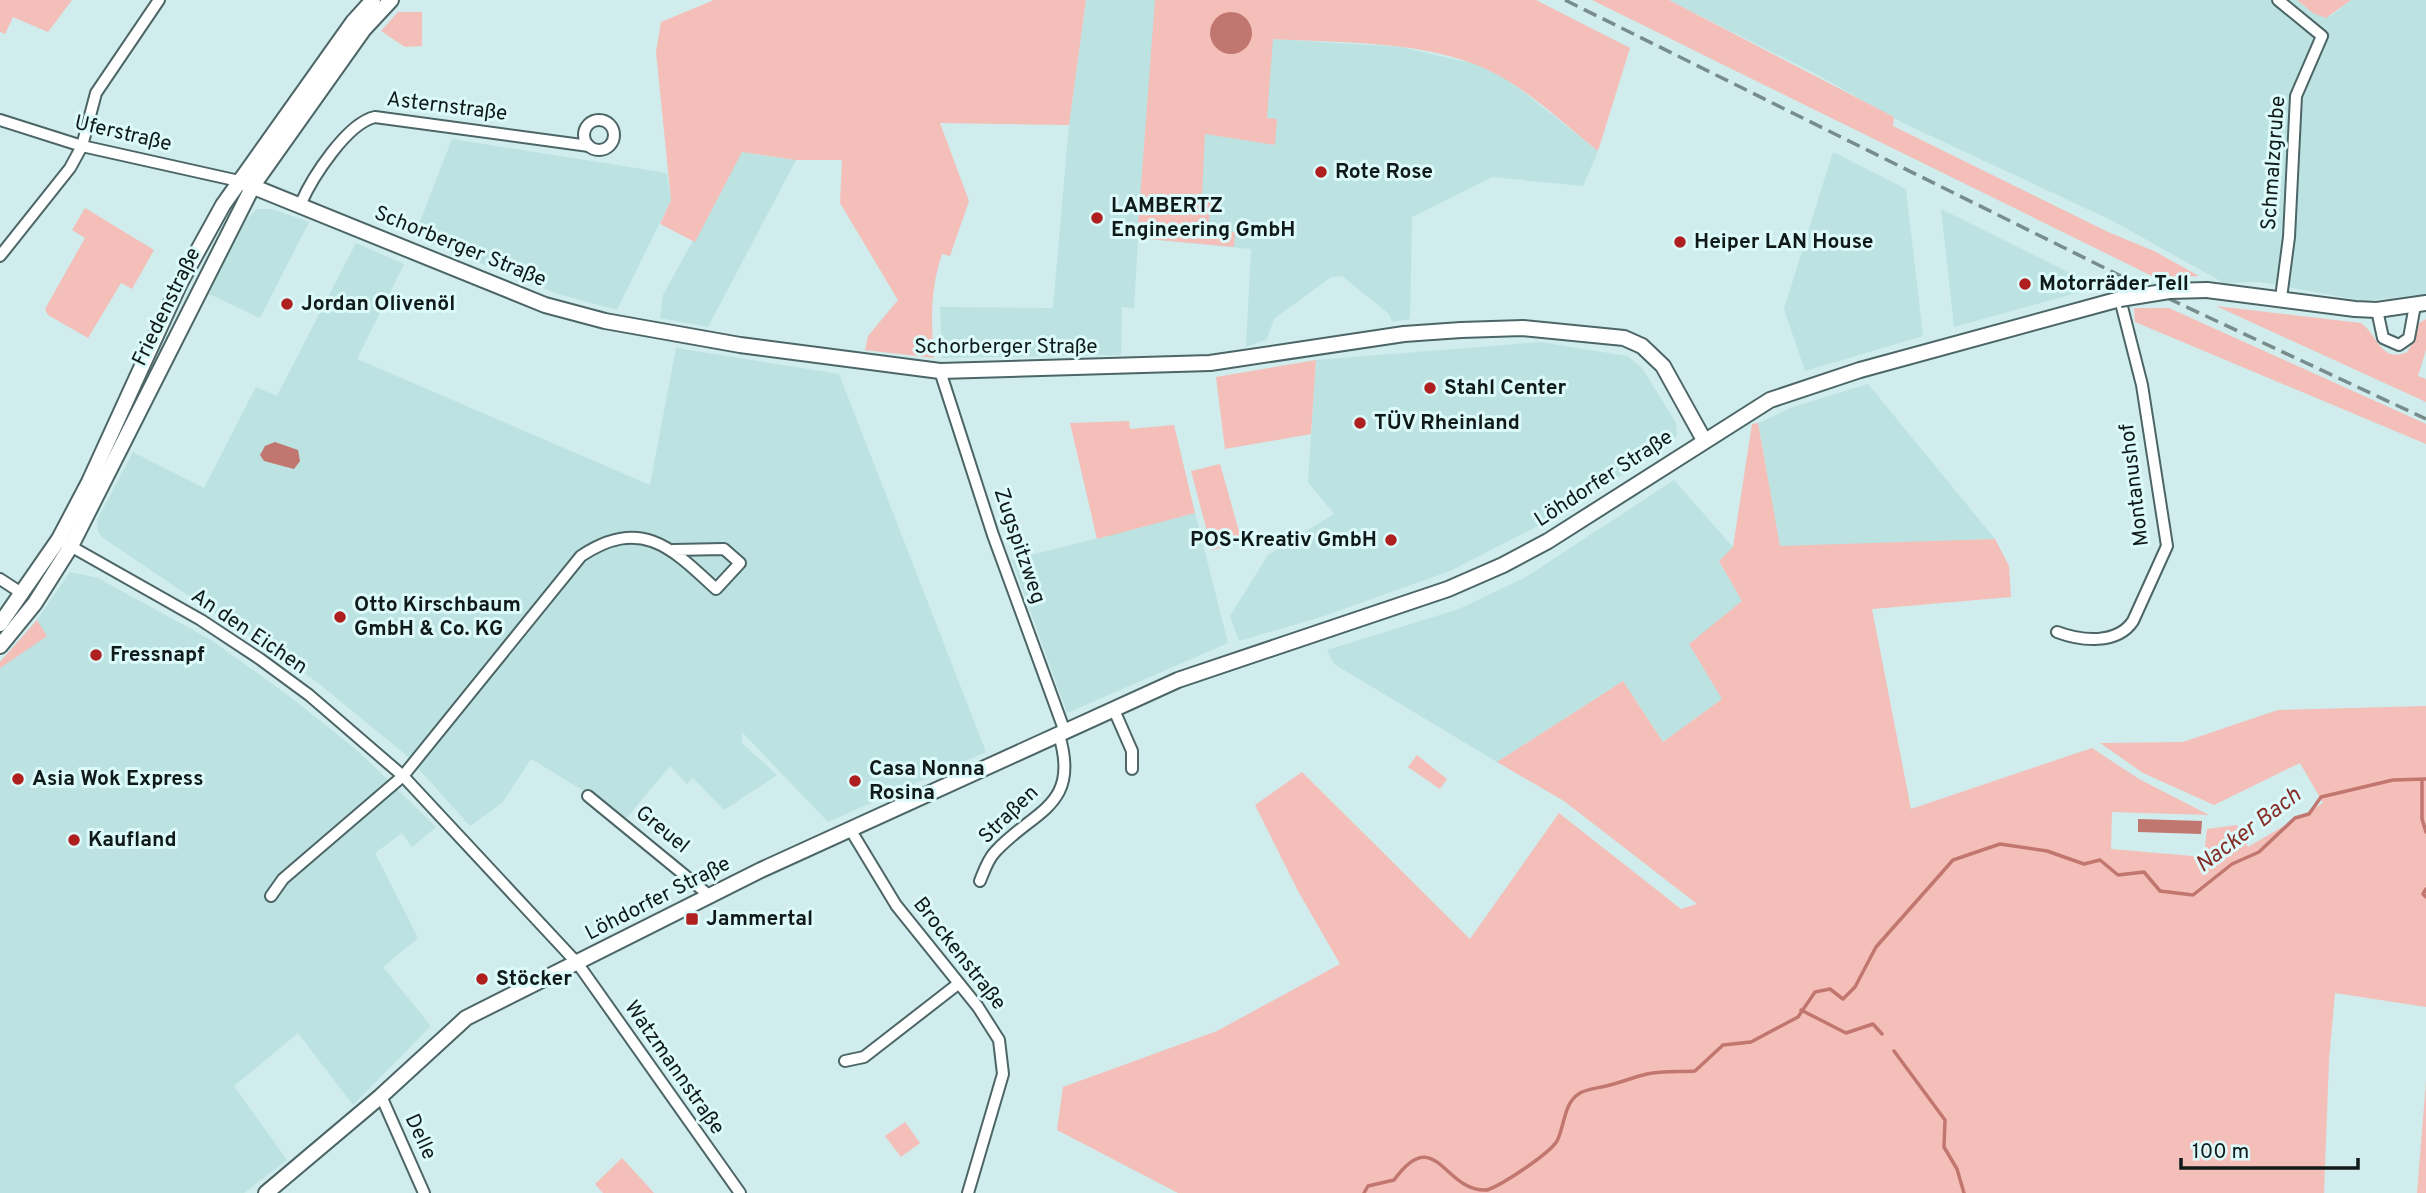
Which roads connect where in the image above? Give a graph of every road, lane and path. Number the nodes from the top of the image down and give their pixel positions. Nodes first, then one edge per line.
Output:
1 (159, 0) edge
2 (373, 0) edge
3 (391, 0) edge
4 (2278, 0) edge
5 (0, 120) edge
6 (82, 146) junction
7 (589, 146) dead end
8 (246, 182) junction
9 (300, 203) junction
10 (0, 256) edge
11 (2281, 298) junction
12 (2120, 299) junction
13 (2420, 304) edge
14 (2377, 310) junction
15 (940, 372) junction
16 (1704, 440) junction
17 (65, 543) junction
18 (673, 550) junction
19 (0, 579) edge
20 (23, 594) junction
21 (0, 624) edge
22 (2057, 632) dead end
23 (0, 646) edge
24 (1114, 710) junction
25 (1062, 734) junction
26 (1132, 769) dead end
27 (403, 776) junction
28 (588, 796) dead end
29 (850, 829) junction
30 (980, 881) dead end
31 (710, 895) junction
32 (271, 896) dead end
33 (578, 964) junction
34 (958, 984) junction
35 (845, 1061) dead end
36 (381, 1097) junction
37 (266, 1193) edge
38 (424, 1193) edge
39 (740, 1193) edge
40 (968, 1193) edge

1 - 6 street
2 - 8 main road, Friedenstraße
3 - 8 main road, Friedenstraße
4 - 11 street, Schmalzgrube
5 - 6 street, Uferstraße
6 - 8 street, Uferstraße
6 - 10 street
7 - 9 street, Asternstraße
8 - 9 main road, Schorberger Straße
8 - 17 main road, Friedenstraße
9 - 15 main road, Schorberger Straße
11 - 12 main road, Löhdorfer Straße, bridge
11 - 14 main road, Löhdorfer Straße
12 - 16 main road, Löhdorfer Straße
12 - 22 street, Montanushof
13 - 14 main road, Löhdorfer Straße
13 - 14 street
15 - 16 main road, Schorberger Straße
15 - 25 street, Zugspitzweg
16 - 24 main road, Löhdorfer Straße
17 - 20 main road, Friedenstraße
17 - 23 main road, Friedenstraße
17 - 27 street, An den Eichen
18 - 18 street
18 - 27 street
19 - 20 street
20 - 21 main road, Friedenstraße
24 - 25 main road, Löhdorfer Straße
24 - 26 street
25 - 29 main road, Löhdorfer Straße
25 - 30 street, Straßen
27 - 32 street
27 - 33 street, An den Eichen
28 - 31 street, Greuel
29 - 31 main road, Löhdorfer Straße
29 - 34 street, Brockenstraße
31 - 33 main road, Löhdorfer Straße
33 - 36 main road, Löhdorfer Straße
33 - 39 street, Watzmannstraße
34 - 35 street
34 - 40 street, Brockenstraße
36 - 37 main road, Löhdorfer Straße
36 - 38 street, Delle

